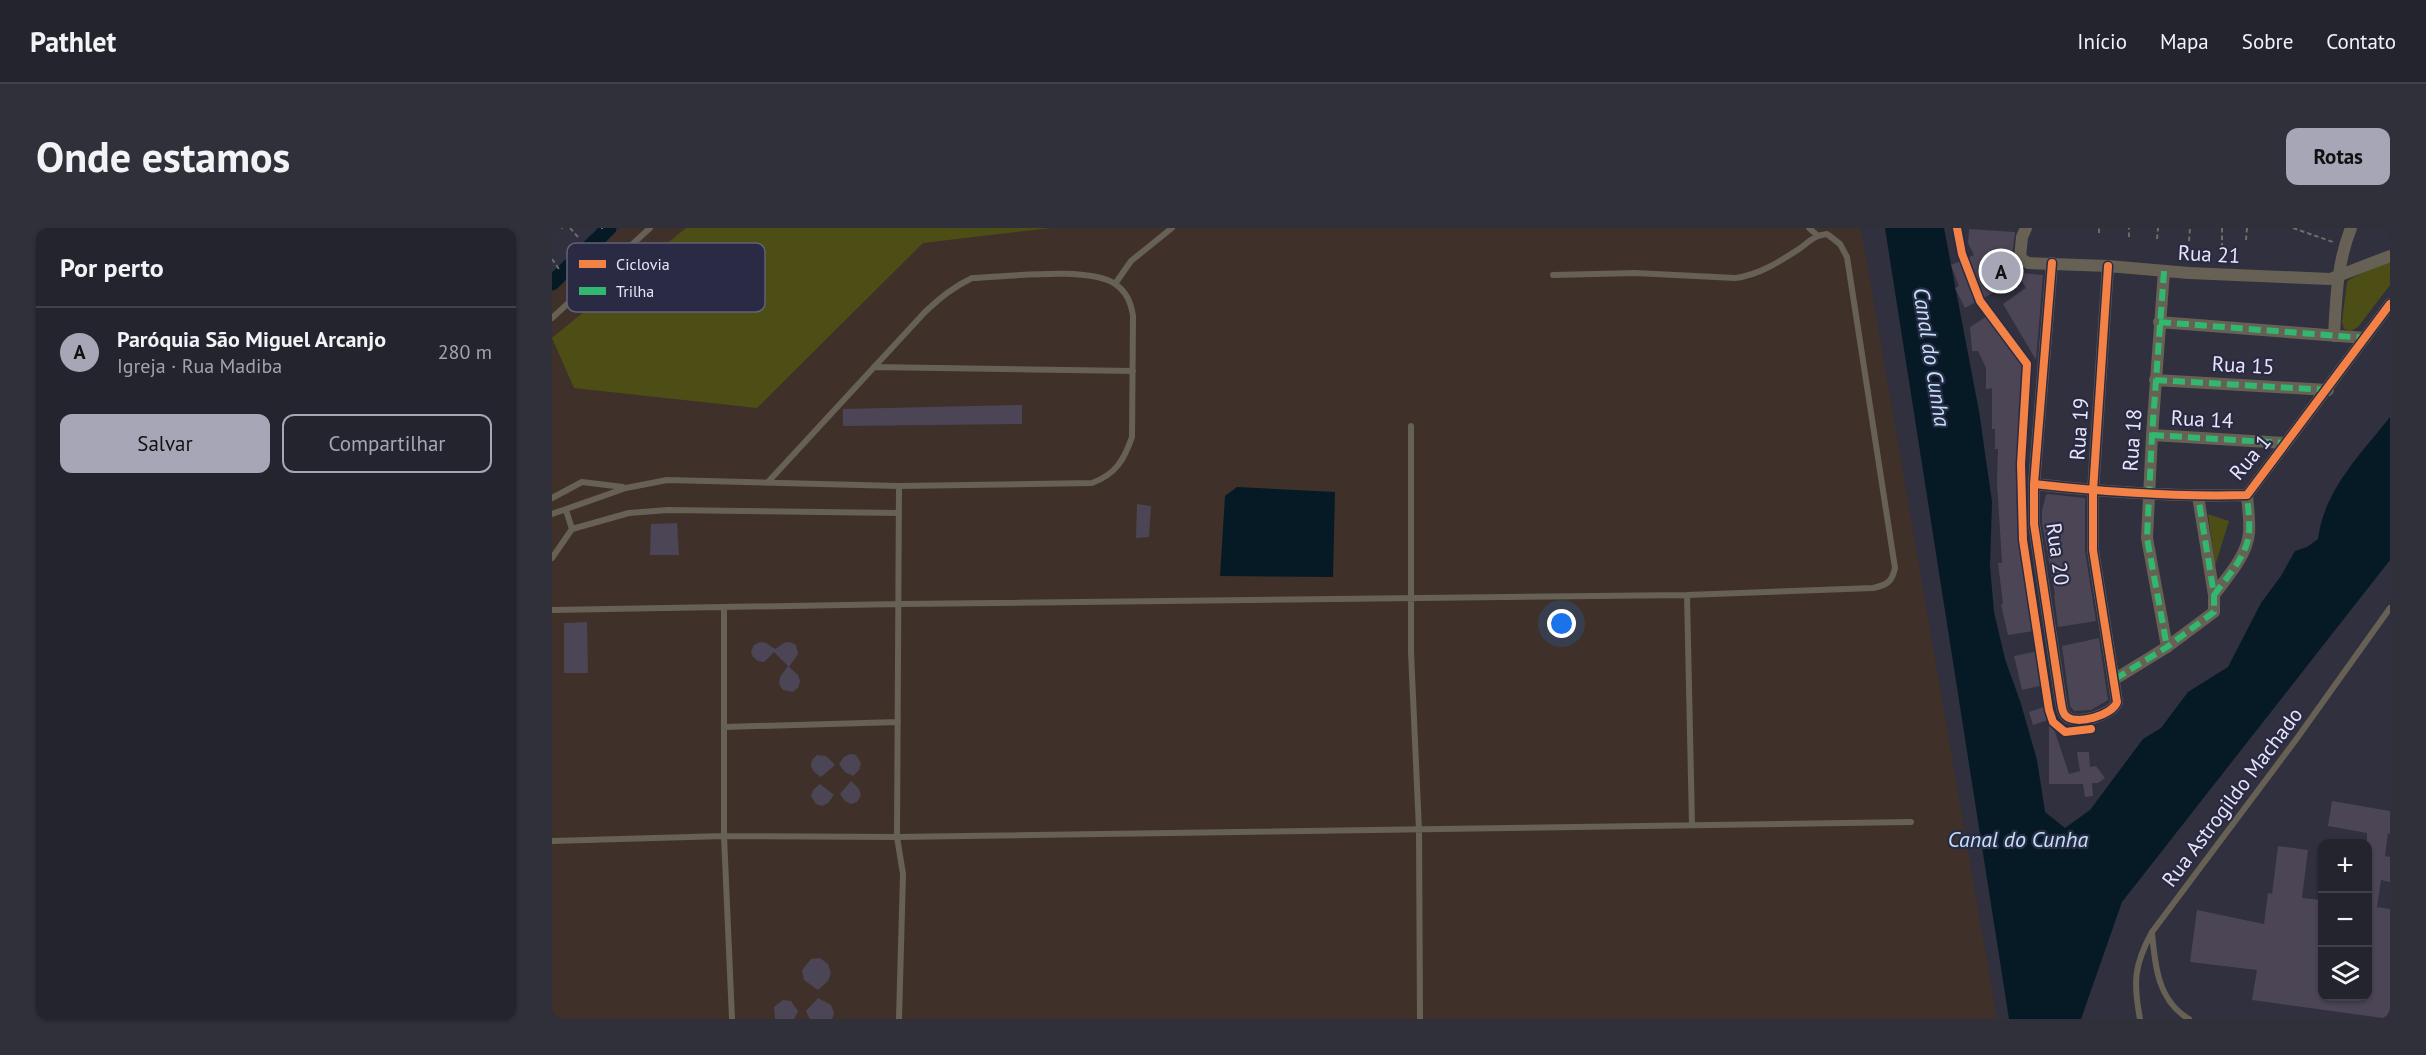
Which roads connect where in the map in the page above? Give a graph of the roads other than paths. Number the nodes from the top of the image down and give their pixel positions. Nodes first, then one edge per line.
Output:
1 (650, 228) edge
2 (1172, 228) edge
3 (1809, 228) edge
4 (2026, 228) edge
5 (2351, 228) edge
6 (1817, 235) junction
7 (634, 243) edge
8 (2390, 256) edge
9 (2052, 263) junction
10 (2108, 266) junction
11 (2164, 271) junction
12 (1553, 275) dead end
13 (2338, 276) junction
14 (1115, 284) junction
15 (567, 304) edge
16 (2390, 304) edge
17 (552, 318) edge
18 (2159, 322) junction
19 (2334, 336) junction
20 (2364, 338) junction
21 (874, 367) junction
22 (1133, 371) junction
23 (2156, 380) junction
24 (2328, 390) junction
25 (1411, 426) dead end
26 (2152, 435) junction
27 (2285, 443) junction
28 (768, 482) junction
29 (2034, 484) junction
30 (899, 486) junction
31 (626, 488) junction
32 (2093, 491) junction
33 (2148, 493) junction
34 (2247, 495) junction
35 (2198, 496) junction
36 (552, 498) edge
37 (566, 510) junction
38 (899, 513) junction
39 (552, 514) edge
40 (572, 529) junction
41 (552, 558) edge
42 (1687, 595) junction
43 (2214, 595) junction
44 (1411, 598) junction
45 (900, 603) junction
46 (724, 607) junction
47 (2390, 608) edge
48 (552, 610) edge
49 (2166, 647) junction
50 (2115, 679) junction
51 (2117, 702) joint
52 (898, 722) junction
53 (724, 727) junction
54 (1911, 822) dead end
55 (1692, 825) junction
56 (1419, 830) junction
57 (724, 836) junction
58 (897, 837) junction
59 (552, 841) edge
60 (2152, 932) junction
61 (732, 1019) edge
62 (899, 1019) edge
63 (1420, 1019) edge
64 (2140, 1019) edge
65 (2189, 1019) edge

1 - 7 lane
2 - 14 lane
3 - 6 lane
4 - 9 street, Rua 21
5 - 13 street
6 - 12 lane
6 - 42 lane
8 - 13 street, Rua 21
9 - 10 street, Rua 21
9 - 29 street, Rua 20
10 - 11 street, Rua 21
10 - 32 street, Rua 19
11 - 13 street, Rua 21
11 - 18 street, Rua 18
13 - 19 street
14 - 21 lane
14 - 22 lane
15 - 17 lane
16 - 20 street, Rua 1
18 - 19 street
18 - 23 street, Rua 18
19 - 20 street
20 - 24 street, Rua 1
21 - 22 lane
21 - 28 lane
22 - 30 lane
23 - 24 street, Rua 15
23 - 26 street, Rua 18
24 - 27 street, Rua 1
25 - 44 lane
26 - 27 street, Rua 14
26 - 33 street, Rua 18
27 - 34 street, Rua 1
28 - 30 lane
28 - 31 lane
29 - 32 street, Rua 1
29 - 51 street, Rua 20
30 - 38 lane
31 - 36 lane
31 - 37 lane
32 - 33 street, Rua 1
32 - 50 street, Rua 19
33 - 35 street, Rua 1
33 - 49 street, Rua 18
34 - 35 street, Rua 1
34 - 43 street
35 - 43 street
37 - 39 lane
37 - 40 lane
38 - 40 lane
38 - 45 lane
40 - 41 lane
42 - 44 lane
42 - 55 lane
43 - 49 street
44 - 45 lane
44 - 56 lane
45 - 46 lane
45 - 52 lane
46 - 48 lane
46 - 53 lane
47 - 60 lane, Rua Astrogildo Machado
49 - 50 street
50 - 51 street, Rua 19
52 - 53 lane
52 - 58 lane
53 - 57 lane
54 - 55 lane
55 - 56 lane
56 - 58 lane
56 - 63 lane
57 - 58 lane
57 - 59 lane
57 - 61 lane
58 - 62 lane
60 - 64 lane, Rua Astrogildo Machado
60 - 65 lane

